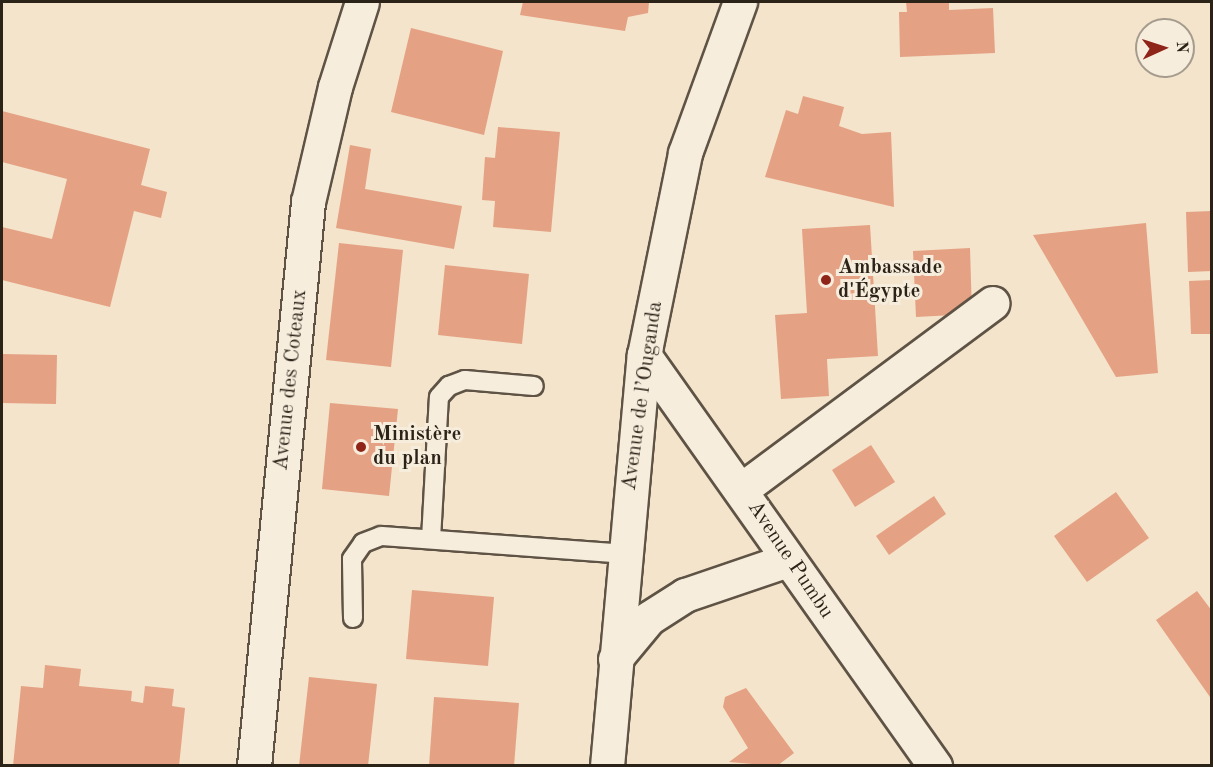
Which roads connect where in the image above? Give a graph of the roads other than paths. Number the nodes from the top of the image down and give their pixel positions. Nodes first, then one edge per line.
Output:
1 (362, 2) edge
2 (740, 2) edge
3 (992, 303) dead end
4 (644, 355) junction
5 (534, 387) dead end
6 (742, 489) junction
7 (431, 539) junction
8 (624, 554) junction
9 (788, 560) junction
10 (353, 618) dead end
11 (615, 659) junction
12 (254, 765) edge
13 (607, 765) edge
14 (935, 765) edge

1 - 12 street, Avenue des Coteaux
2 - 4 street, Avenue de l’Ouganda
3 - 6 street
4 - 6 street, Avenue Pumbu
4 - 8 street, Avenue de l’Ouganda
5 - 7 lane
6 - 9 street, Avenue Pumbu
7 - 8 lane
7 - 10 lane
8 - 11 street, Avenue de l’Ouganda
9 - 11 street
9 - 14 street, Avenue Pumbu
11 - 13 street, Avenue de l’Ouganda

